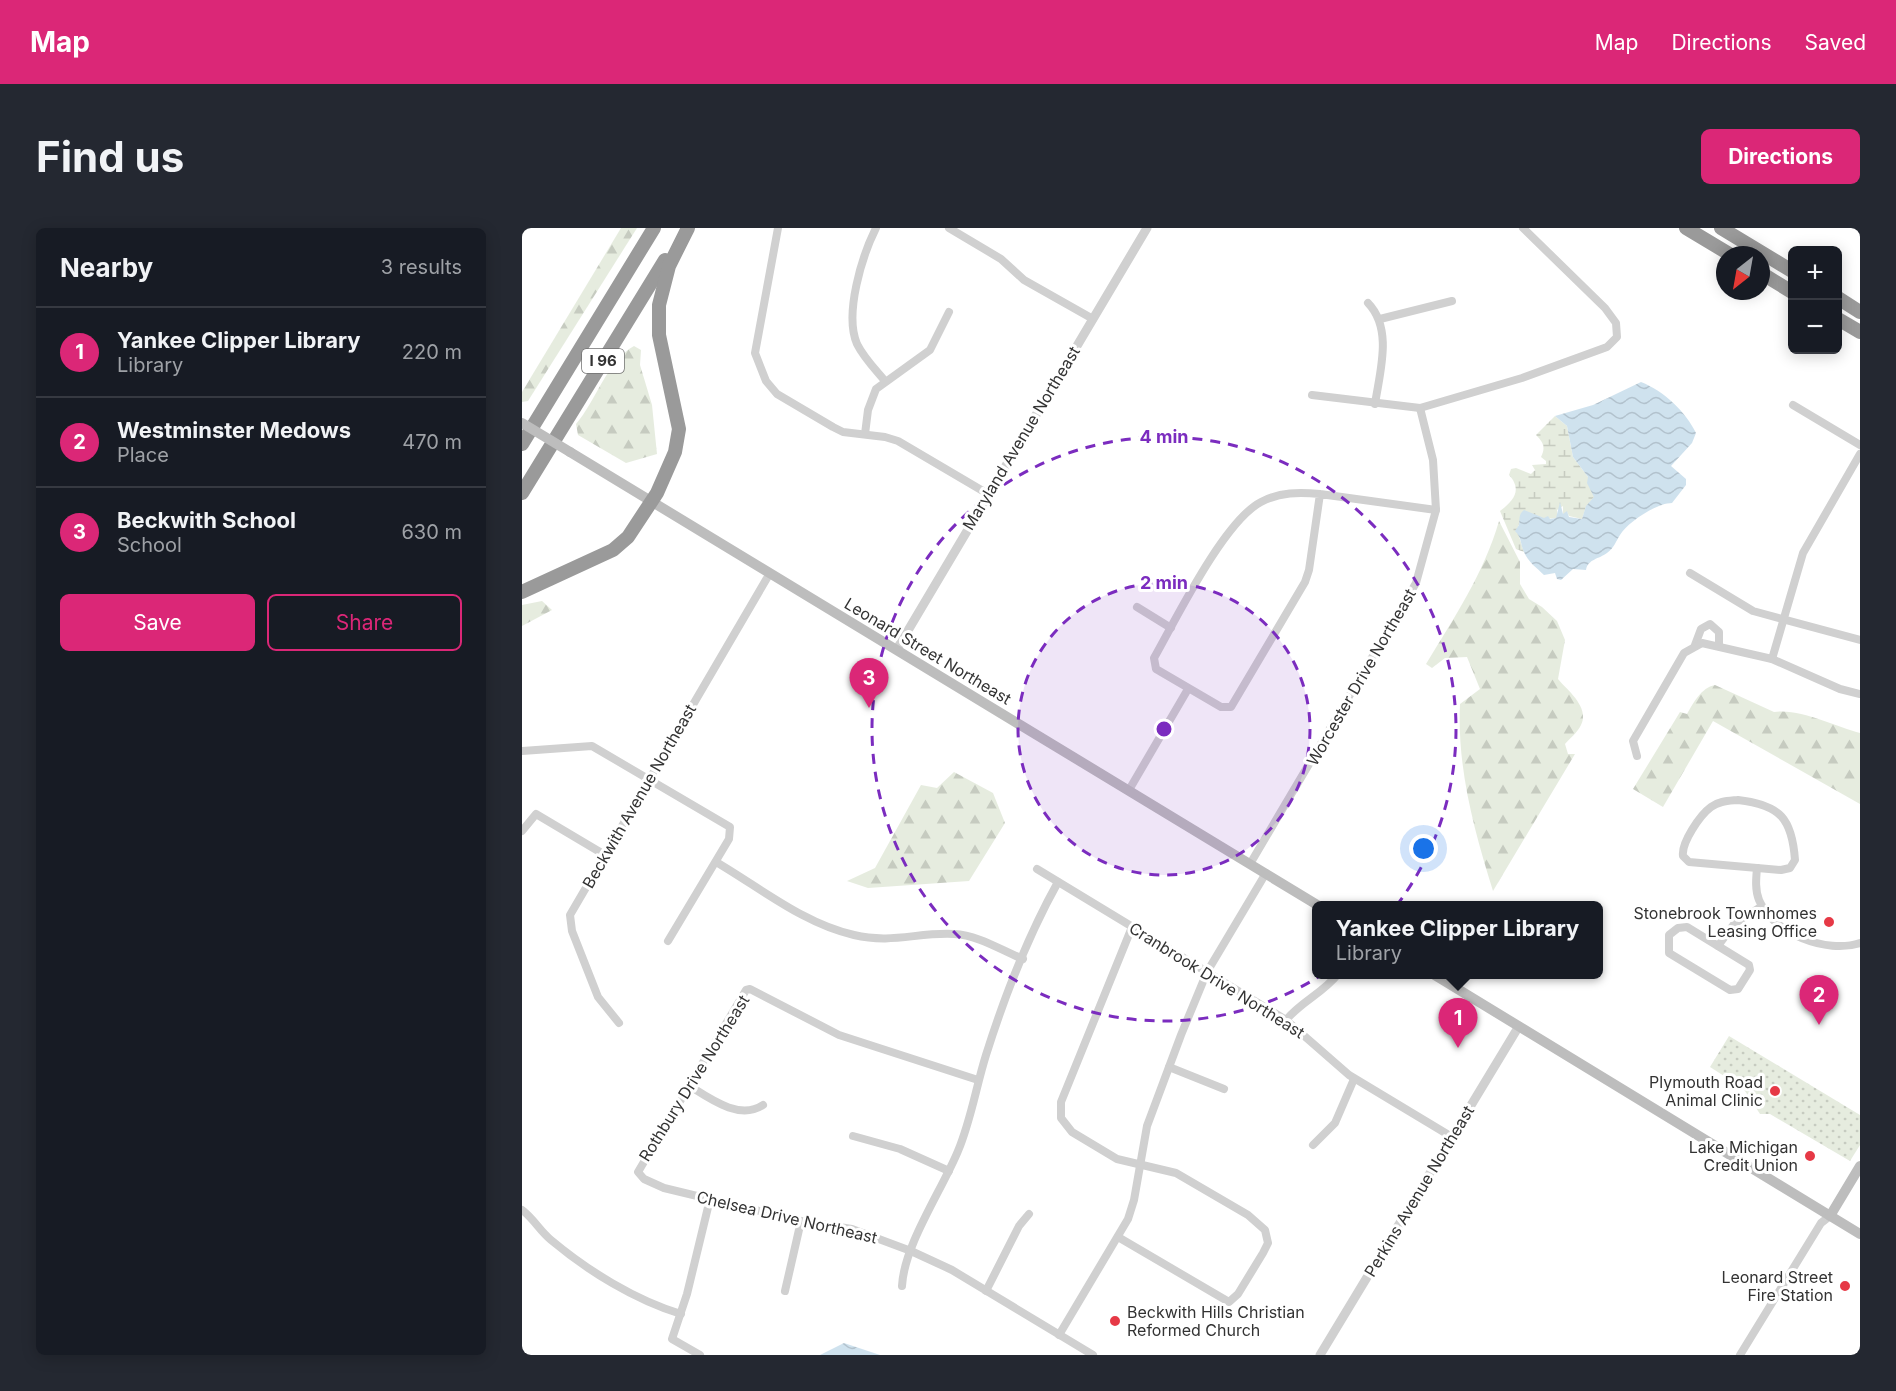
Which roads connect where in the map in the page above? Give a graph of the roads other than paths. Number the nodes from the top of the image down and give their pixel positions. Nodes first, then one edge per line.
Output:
1 (654, 228) edge
2 (686, 228) edge
3 (778, 228) edge
4 (876, 228) edge
5 (949, 228) edge
6 (1148, 228) edge
7 (1523, 228) edge
8 (1686, 228) edge
9 (1720, 228) edge
10 (1716, 246) edge
11 (1788, 269) edge
12 (1770, 279) edge
13 (1788, 290) edge
14 (1841, 300) edge
15 (1452, 301) dead end
16 (1368, 303) dead end
17 (949, 312) dead end
18 (1860, 312) edge
19 (1093, 319) junction
20 (1380, 319) junction
21 (1842, 321) edge
22 (1860, 332) edge
23 (885, 381) junction
24 (555, 391) junction
25 (1312, 395) dead end
26 (1376, 404) junction
27 (1793, 405) dead end
28 (1420, 408) junction
29 (522, 423) edge
30 (865, 434) junction
31 (522, 435) edge
32 (522, 444) edge
33 (1860, 445) edge
34 (1860, 454) edge
35 (522, 493) edge
36 (988, 494) junction
37 (1320, 494) junction
38 (652, 501) junction
39 (1436, 510) junction
40 (770, 573) junction
41 (1690, 573) dead end
42 (522, 592) edge
43 (1137, 607) dead end
44 (1784, 620) junction
45 (1171, 628) junction
46 (1860, 640) edge
47 (1695, 645) junction
48 (1719, 645) junction
49 (897, 649) junction
50 (1772, 659) junction
51 (1188, 689) junction
52 (1860, 694) edge
53 (522, 751) edge
54 (1637, 756) dead end
55 (651, 779) junction
56 (1129, 790) junction
57 (522, 831) edge
58 (605, 855) junction
59 (716, 862) junction
60 (1250, 864) junction
61 (1757, 868) junction
62 (1037, 869) dead end
63 (1266, 873) junction
64 (1058, 882) junction
65 (1312, 902) edge
66 (1762, 906) junction
67 (1132, 927) junction
68 (668, 941) dead end
69 (1860, 943) edge
70 (1718, 946) junction
71 (1023, 959) junction
72 (1207, 972) junction
73 (1334, 979) edge
74 (1440, 979) edge
75 (1286, 1020) junction
76 (619, 1023) dead end
77 (1519, 1026) junction
78 (1168, 1066) junction
79 (1354, 1079) junction
80 (978, 1080) junction
81 (688, 1085) junction
82 (1224, 1089) dead end
83 (763, 1105) dead end
84 (853, 1136) dead end
85 (1452, 1137) junction
86 (1313, 1145) dead end
87 (1140, 1164) junction
88 (1860, 1166) edge
89 (949, 1171) junction
90 (638, 1172) joint
91 (710, 1199) junction
92 (522, 1210) edge
93 (1029, 1214) dead end
94 (1830, 1216) junction
95 (801, 1221) junction
96 (1860, 1234) edge
97 (1118, 1237) junction
98 (911, 1251) junction
99 (902, 1286) dead end
100 (785, 1291) dead end
101 (986, 1291) junction
102 (681, 1314) junction
103 (1059, 1335) junction
104 (700, 1355) edge
105 (1093, 1355) edge
106 (1320, 1355) edge
107 (1740, 1355) edge

1 - 24 highway, I 96
2 - 35 highway, I 96
2 - 38 highway
3 - 30 street
4 - 23 street
5 - 19 street
6 - 19 street, Maryland Avenue Northeast
7 - 28 street
8 - 10 highway
9 - 11 highway
12 - 13 highway
14 - 18 highway
15 - 20 street
16 - 20 street
17 - 23 street
19 - 36 street, Maryland Avenue Northeast
20 - 26 street
21 - 22 highway
23 - 30 street
24 - 31 highway
24 - 32 highway, I 96
25 - 26 street
26 - 28 street
27 - 33 street
28 - 39 street, Worcester Drive Northeast
29 - 38 main road, Leonard Street Northeast, bridge
30 - 36 street
34 - 44 street
36 - 49 street, Maryland Avenue Northeast
37 - 39 street
37 - 45 street
37 - 51 street
38 - 40 main road, Leonard Street Northeast
38 - 42 highway
39 - 60 street, Worcester Drive Northeast
40 - 49 main road, Leonard Street Northeast
40 - 55 street, Beckwith Avenue Northeast
41 - 44 street
43 - 45 street
44 - 46 street
44 - 50 street
45 - 51 street
47 - 48 street
47 - 48 street
47 - 54 street
48 - 50 street
49 - 56 main road, Leonard Street Northeast
50 - 52 street
51 - 56 street
53 - 55 street
55 - 58 street, Beckwith Avenue Northeast
55 - 59 street
56 - 60 main road, Leonard Street Northeast
57 - 58 street
58 - 76 street, Beckwith Avenue Northeast
59 - 68 street
59 - 71 street
60 - 63 main road, Leonard Street Northeast
61 - 61 street
61 - 66 street
62 - 64 street, Cranbrook Drive Northeast
63 - 65 main road, Leonard Street Northeast
63 - 72 street
64 - 67 street, Cranbrook Drive Northeast
64 - 71 street
66 - 69 street
66 - 70 street
67 - 72 street, Cranbrook Drive Northeast
67 - 87 street
70 - 70 street
71 - 80 street
72 - 75 street, Cranbrook Drive Northeast
72 - 78 street
73 - 75 street
74 - 77 main road
75 - 79 street, Cranbrook Drive Northeast
77 - 85 street, Perkins Avenue Northeast
77 - 94 main road
78 - 82 street
78 - 87 street
79 - 85 street, Cranbrook Drive Northeast
79 - 86 street
80 - 81 street, Rothbury Drive Northeast
80 - 89 street
81 - 83 street
81 - 90 street, Rothbury Drive Northeast
84 - 89 street
85 - 106 street, Perkins Avenue Northeast
87 - 97 street
87 - 97 street
88 - 94 main road
89 - 98 street
90 - 91 street, Chelsea Drive Northeast
91 - 95 street, Chelsea Drive Northeast
91 - 102 street
92 - 102 street
93 - 101 street
94 - 96 main road
94 - 107 street
95 - 98 street, Chelsea Drive Northeast
95 - 100 street
97 - 103 street
98 - 99 street
98 - 101 street, Chelsea Drive Northeast
101 - 103 street, Chelsea Drive Northeast
102 - 104 street
103 - 105 street, Chelsea Drive Northeast

